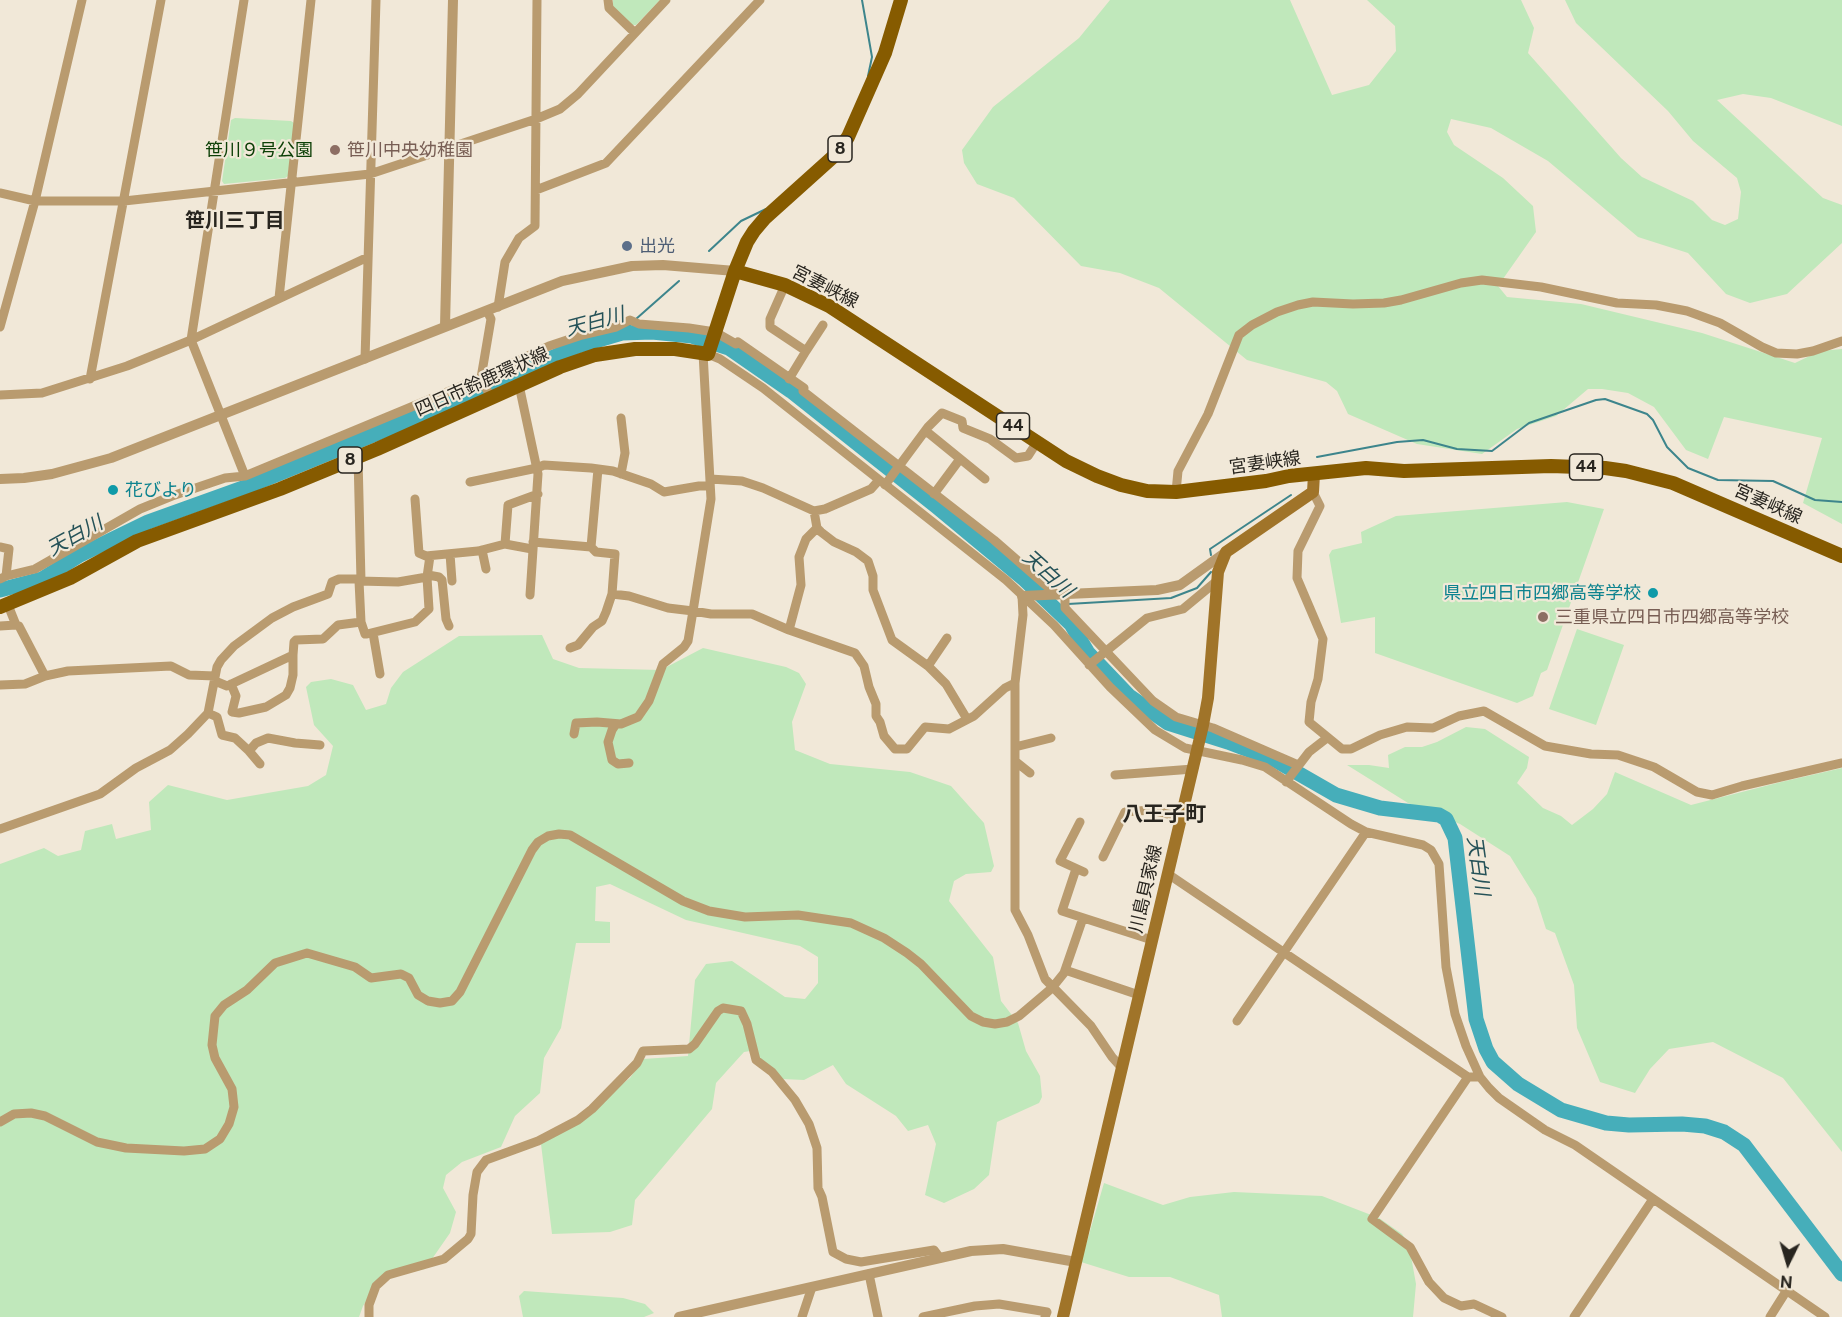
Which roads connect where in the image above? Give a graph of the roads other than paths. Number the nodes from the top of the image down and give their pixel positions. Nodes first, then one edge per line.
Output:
1 (82, 0) edge
2 (161, 0) edge
3 (244, 0) edge
4 (311, 0) edge
5 (376, 0) edge
6 (453, 0) edge
7 (537, 0) edge
8 (608, 0) edge
9 (666, 0) edge
10 (760, 0) edge
11 (901, 0) edge
12 (635, 33) junction
13 (536, 119) junction
14 (451, 147) junction
15 (370, 174) junction
16 (291, 183) junction
17 (536, 190) junction
18 (214, 191) junction
19 (0, 193) edge
20 (35, 201) junction
21 (124, 201) junction
22 (368, 257) junction
23 (735, 270) junction
24 (785, 285) junction
25 (279, 298) junction
26 (498, 307) junction
27 (487, 311) junction
28 (822, 325) dead end
29 (445, 326) junction
30 (0, 327) edge
31 (714, 334) junction
32 (191, 340) junction
33 (1842, 341) edge
34 (806, 351) junction
35 (705, 353) junction
36 (365, 359) junction
37 (482, 378) junction
38 (90, 379) junction
39 (789, 379) junction
40 (519, 385) junction
41 (0, 394) edge
42 (491, 398) junction
43 (220, 416) junction
44 (621, 418) dead end
45 (926, 431) junction
46 (1037, 442) junction
47 (357, 457) junction
48 (960, 459) junction
49 (899, 467) junction
50 (537, 468) junction
51 (598, 469) junction
52 (621, 474) junction
53 (1314, 474) junction
54 (245, 476) junction
55 (0, 479) edge
56 (985, 479) dead end
57 (470, 482) dead end
58 (884, 482) junction
59 (710, 483) junction
60 (1176, 492) junction
61 (1313, 492) junction
62 (538, 494) junction
63 (934, 494) junction
64 (415, 499) dead end
65 (814, 511) junction
66 (817, 528) junction
67 (505, 544) junction
68 (532, 546) junction
69 (0, 547) edge
70 (591, 547) junction
71 (482, 550) junction
72 (1226, 552) junction
73 (450, 554) junction
74 (430, 556) junction
75 (1842, 556) edge
76 (486, 569) dead end
77 (427, 576) junction
78 (3, 577) edge
79 (361, 580) junction
80 (1218, 580) junction
81 (452, 581) dead end
82 (612, 594) junction
83 (530, 595) dead end
84 (1022, 596) junction
85 (1063, 599) junction
86 (4, 606) edge
87 (693, 611) junction
88 (361, 622) junction
89 (16, 625) junction
90 (0, 626) edge
91 (449, 626) dead end
92 (789, 630) junction
93 (373, 633) junction
94 (947, 638) dead end
95 (570, 648) dead end
96 (1106, 651) junction
97 (293, 654) junction
98 (1089, 664) junction
99 (928, 666) junction
100 (380, 674) dead end
101 (45, 675) junction
102 (215, 679) junction
103 (1015, 683) junction
104 (231, 684) junction
105 (0, 685) edge
106 (208, 713) junction
107 (967, 719) junction
108 (616, 724) junction
109 (1203, 725) junction
110 (574, 734) dead end
111 (1051, 738) dead end
112 (1327, 738) junction
113 (320, 745) dead end
114 (1015, 747) junction
115 (249, 751) junction
116 (1197, 752) junction
117 (1015, 761) junction
118 (1842, 763) edge
119 (260, 764) dead end
120 (629, 764) dead end
121 (1298, 765) junction
122 (1193, 769) junction
123 (1030, 773) dead end
124 (1115, 775) dead end
125 (1286, 782) junction
126 (1181, 817) junction
127 (1080, 822) dead end
128 (0, 829) edge
129 (1366, 832) junction
130 (1103, 857) dead end
131 (1168, 874) junction
132 (1083, 918) junction
133 (1152, 940) junction
134 (1283, 953) junction
135 (1065, 970) junction
136 (1052, 988) junction
137 (1139, 995) junction
138 (1237, 1021) dead end
139 (1122, 1067) junction
140 (1468, 1077) junction
141 (1480, 1077) junction
142 (0, 1122) edge
143 (1653, 1199) junction
144 (940, 1258) junction
145 (1076, 1262) junction
146 (869, 1274) junction
147 (812, 1287) junction
148 (1787, 1290) junction
149 (369, 1317) edge
150 (679, 1317) edge
151 (802, 1317) edge
152 (878, 1317) edge
153 (922, 1317) edge
154 (1045, 1317) edge
155 (1063, 1317) edge
156 (1502, 1317) edge
157 (1574, 1317) edge
158 (1770, 1317) edge
159 (1825, 1317) edge

1 - 20 street
2 - 21 street
3 - 18 street
4 - 16 street
5 - 15 street
6 - 14 street
7 - 13 street
8 - 12 street
9 - 12 street
10 - 17 street
11 - 23 main road, 8
12 - 13 street
13 - 14 street
13 - 17 street
14 - 15 street
14 - 29 street
15 - 16 street
15 - 22 street
16 - 18 street
16 - 25 street
17 - 26 street
18 - 21 street
18 - 32 street
19 - 20 street
20 - 21 street
20 - 30 street
21 - 38 street
22 - 25 street
22 - 36 street
23 - 24 main road, 宮妻峡線 / 44
23 - 26 street
23 - 31 main road, 8
24 - 34 street
24 - 46 main road, 宮妻峡線 / 44
25 - 32 street
26 - 27 street
27 - 29 street
27 - 37 street
28 - 34 street
29 - 36 street
31 - 35 main road, 8
31 - 37 street
31 - 39 street
32 - 38 street
32 - 43 street
33 - 60 street
34 - 39 street
35 - 40 main road, 四日市鈴鹿環状線 / 8
35 - 58 street
35 - 59 street
36 - 43 street
37 - 42 street
37 - 54 street
38 - 41 street
39 - 49 street
40 - 42 main road, 四日市鈴鹿環状線 / 8
40 - 50 street
42 - 47 main road, 四日市鈴鹿環状線 / 8
43 - 54 street
43 - 55 street
44 - 52 street
45 - 46 street
45 - 48 street
45 - 49 street
46 - 60 main road, 宮妻峡線 / 44
47 - 79 street
47 - 86 main road, 四日市鈴鹿環状線 / 8
48 - 56 street
48 - 63 street
49 - 58 street
49 - 63 street
50 - 51 street
50 - 57 street
50 - 62 street
51 - 52 street
51 - 70 street
52 - 59 street
53 - 60 main road, 宮妻峡線 / 44
53 - 61 main road
53 - 75 main road, 宮妻峡線 / 44
54 - 78 street
58 - 65 street
58 - 84 street
59 - 65 street
59 - 87 street
61 - 72 main road
61 - 112 street
62 - 67 street
62 - 68 street
63 - 85 street
64 - 74 street
65 - 66 street
66 - 92 street
66 - 99 street
67 - 68 street
67 - 71 street
68 - 70 street
68 - 83 street
69 - 78 street
70 - 82 street
71 - 73 street
71 - 76 street
72 - 80 main road, 川島貝家線
72 - 85 street
73 - 74 street
73 - 81 street
74 - 77 street
77 - 79 street
77 - 91 street
77 - 93 street
79 - 88 street
79 - 102 street
80 - 96 street
80 - 109 main road, 川島貝家線
82 - 87 street
82 - 95 street
84 - 85 street
84 - 98 street
84 - 103 street
85 - 96 street
86 - 89 street
87 - 92 street
87 - 108 street
88 - 93 street
88 - 97 street
89 - 90 street
89 - 101 street
92 - 107 street
93 - 100 street
94 - 99 street
96 - 98 street
96 - 109 street
97 - 104 street
97 - 104 street
98 - 116 street
99 - 107 street
101 - 102 street
101 - 105 street
102 - 104 street
102 - 106 street
103 - 107 street
103 - 114 street
106 - 115 street
106 - 128 street
108 - 110 street
108 - 120 street
109 - 116 main road, 川島貝家線
109 - 121 street
111 - 114 street
112 - 118 street
112 - 121 street
113 - 115 street
114 - 117 street
115 - 119 street
116 - 122 main road, 川島貝家線
116 - 125 street
117 - 123 street
117 - 136 street
121 - 125 street
122 - 124 street
122 - 126 main road, 川島貝家線
125 - 129 street
126 - 130 street
126 - 131 main road, 川島貝家線
127 - 132 street
129 - 134 street
129 - 141 street
131 - 133 main road, 川島貝家線
131 - 134 street
132 - 133 street
132 - 135 street
133 - 137 main road, 川島貝家線
134 - 138 street
134 - 140 street
135 - 136 street
135 - 137 street
136 - 139 street
136 - 142 street
137 - 139 main road, 川島貝家線
139 - 145 main road, 川島貝家線
140 - 141 street
140 - 156 street
141 - 143 street
143 - 148 street
143 - 157 street
144 - 145 street
144 - 146 street
144 - 149 street
145 - 155 main road, 川島貝家線
146 - 147 street
146 - 152 street
147 - 150 street
147 - 151 street
148 - 158 street
148 - 159 street
153 - 154 street

